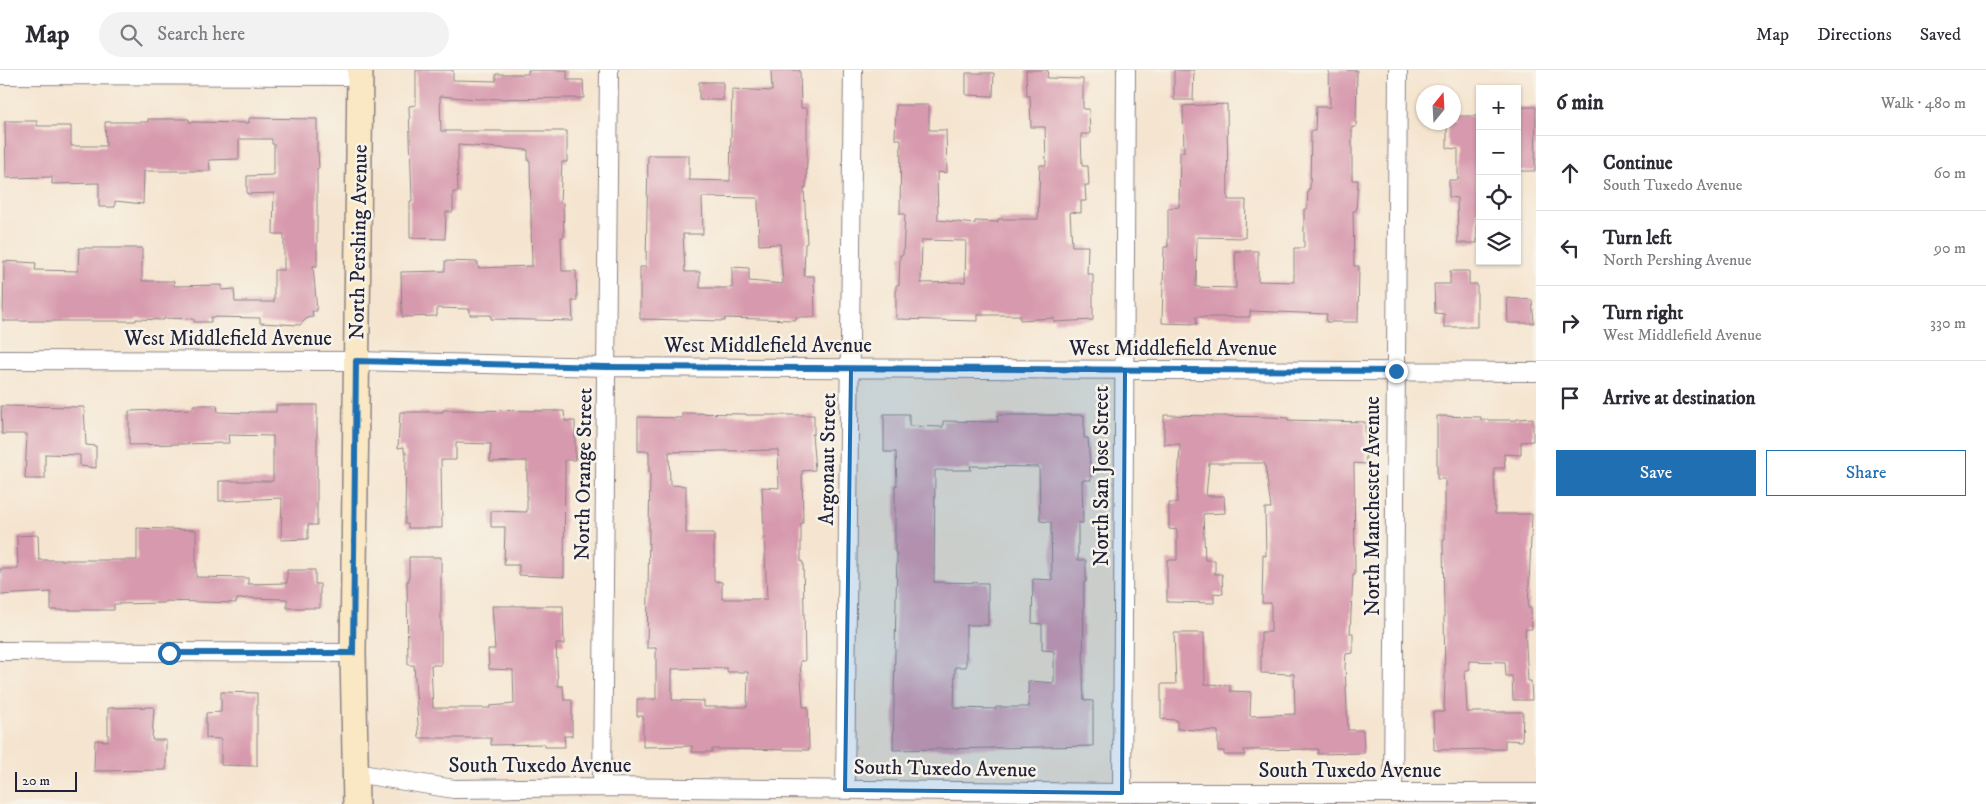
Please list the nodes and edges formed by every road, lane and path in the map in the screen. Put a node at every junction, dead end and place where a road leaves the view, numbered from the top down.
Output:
1 (609, 70) edge
2 (853, 70) edge
3 (1126, 70) edge
4 (1398, 70) edge
5 (360, 73) edge
6 (0, 75) edge
7 (0, 360) edge
8 (356, 361) junction
9 (606, 367) junction
10 (851, 369) junction
11 (1124, 370) junction
12 (1396, 371) junction
13 (1536, 372) edge
14 (0, 651) edge
15 (353, 653) junction
16 (355, 773) junction
17 (602, 788) junction
18 (845, 790) junction
19 (1536, 792) edge
20 (1122, 793) junction
21 (1393, 793) junction
22 (356, 804) edge

1 - 9 street, North Orange Street
2 - 10 street, Argonaut Street
3 - 11 street, North San Jose Street
4 - 12 street, North Manchester Avenue
5 - 6 street
5 - 8 main road, North Pershing Avenue
7 - 8 street, West Middlefield Avenue
8 - 9 street, West Middlefield Avenue
8 - 15 main road, North Pershing Avenue
9 - 10 street, West Middlefield Avenue
9 - 17 street, North Orange Street
10 - 11 street, West Middlefield Avenue
10 - 18 street, Argonaut Street
11 - 12 street, West Middlefield Avenue
11 - 20 street, North San Jose Street
12 - 13 street, West Middlefield Avenue
12 - 21 street, North Manchester Avenue
14 - 15 street
15 - 16 main road, North Pershing Avenue
16 - 17 street, South Tuxedo Avenue
16 - 22 main road, North Pershing Avenue
17 - 18 street, South Tuxedo Avenue
18 - 20 street, South Tuxedo Avenue
19 - 21 street, South Tuxedo Avenue
20 - 21 street, South Tuxedo Avenue

